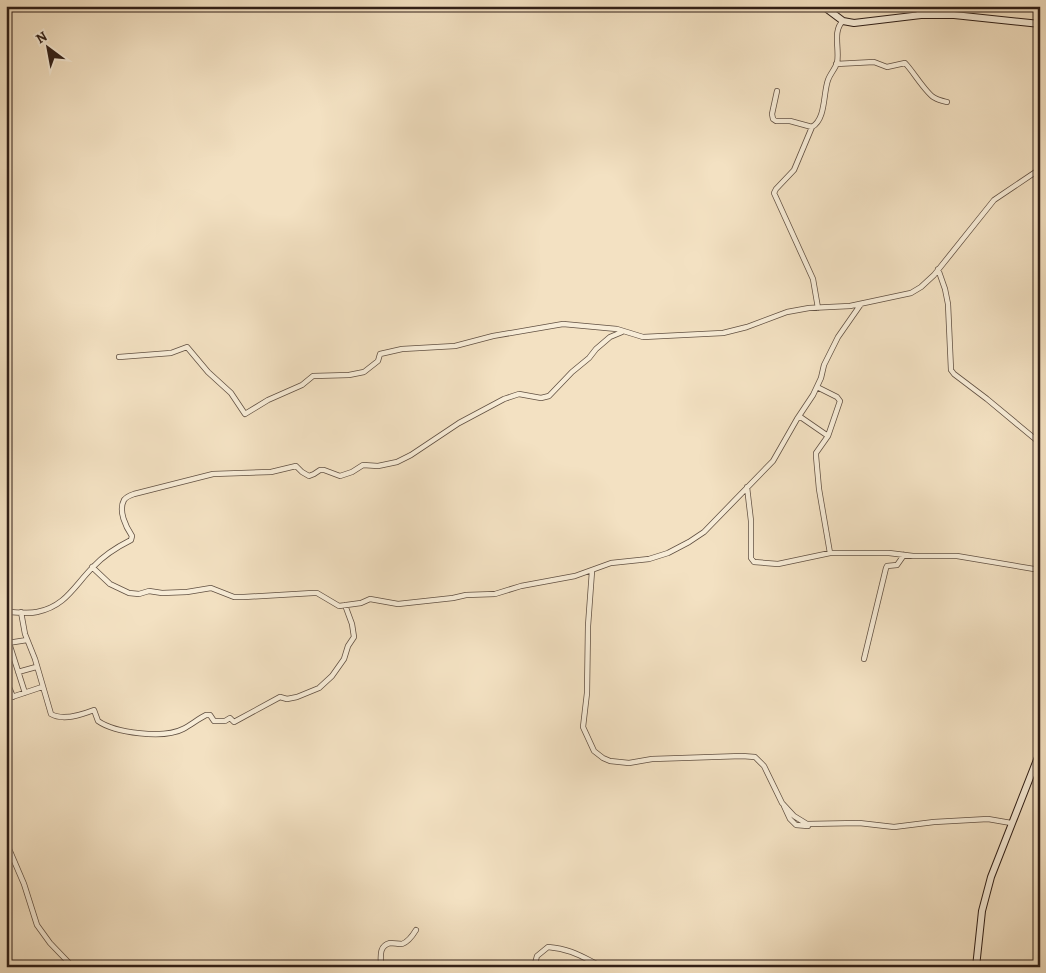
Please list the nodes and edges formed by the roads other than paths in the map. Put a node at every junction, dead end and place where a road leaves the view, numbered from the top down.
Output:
1 (823, 6) edge
2 (915, 6) edge
3 (921, 15) junction
4 (843, 21) junction
5 (1040, 24) edge
6 (836, 64) junction
7 (778, 91) dead end
8 (947, 102) dead end
9 (812, 127) junction
10 (1040, 169) edge
11 (938, 269) junction
12 (861, 304) junction
13 (818, 308) junction
14 (624, 331) junction
15 (119, 357) dead end
16 (817, 387) junction
17 (799, 416) junction
18 (828, 436) junction
19 (1040, 444) edge
20 (747, 487) junction
21 (830, 553) junction
22 (904, 555) junction
23 (92, 567) junction
24 (1040, 570) edge
25 (592, 571) junction
26 (345, 605) junction
27 (6, 612) edge
28 (21, 612) junction
29 (27, 640) junction
30 (8, 643) edge
31 (864, 659) dead end
32 (36, 667) junction
33 (18, 672) junction
34 (6, 680) edge
35 (42, 687) junction
36 (25, 693) junction
37 (13, 697) junction
38 (6, 699) edge
39 (1040, 752) edge
40 (1011, 823) junction
41 (6, 842) edge
42 (416, 930) dead end
43 (73, 967) edge
44 (381, 967) edge
45 (534, 967) edge
46 (603, 967) edge
47 (976, 967) edge

1 - 4 street
2 - 3 street
3 - 4 street
3 - 5 street
4 - 6 street
6 - 8 street
6 - 9 street
7 - 9 street
9 - 13 street
10 - 11 street
11 - 12 street
11 - 19 street
12 - 13 street
12 - 16 street
13 - 14 street
14 - 15 street
14 - 23 street
16 - 17 street
16 - 18 street
17 - 18 street
17 - 20 street
18 - 21 street
20 - 21 street
20 - 25 street
21 - 22 street
22 - 24 street
22 - 31 street
23 - 26 street
23 - 28 street
25 - 26 street
25 - 40 street
26 - 35 street
27 - 28 street
28 - 29 street
29 - 30 street
29 - 32 street
30 - 33 street
32 - 33 street
32 - 35 street
33 - 36 street
34 - 37 street
35 - 36 street
36 - 37 street
37 - 38 street
39 - 40 street
40 - 47 street
41 - 43 street
42 - 44 street
45 - 46 street

